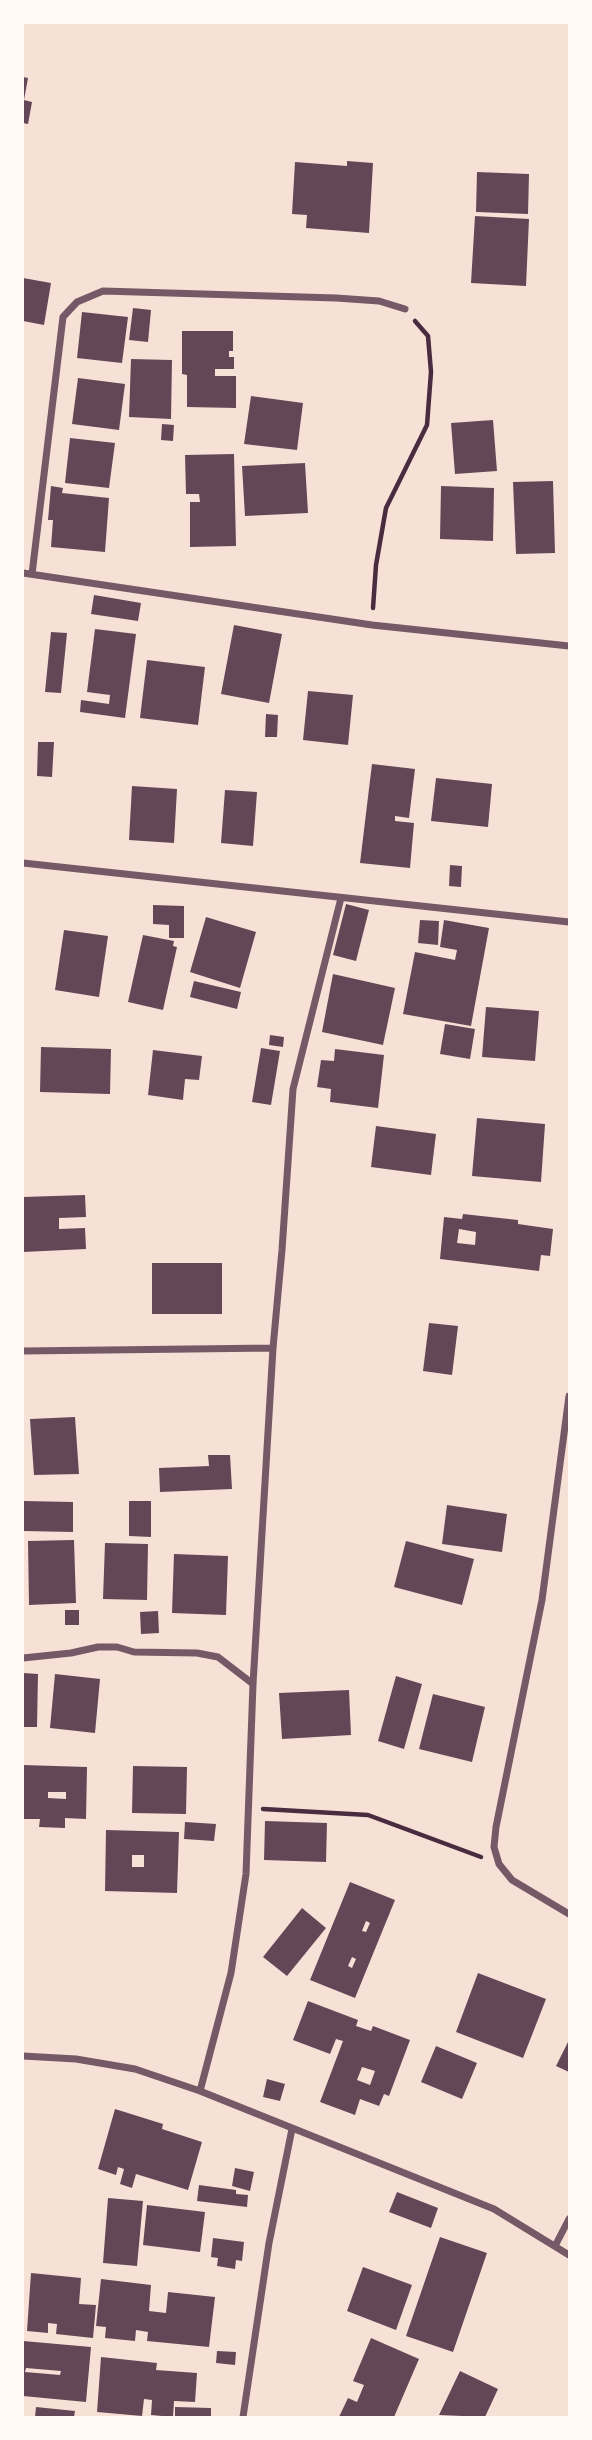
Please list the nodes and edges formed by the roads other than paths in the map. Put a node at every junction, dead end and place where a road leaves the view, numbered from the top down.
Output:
1 (405, 309) road end
2 (23, 573) edge
3 (32, 574) junction
4 (569, 646) edge
5 (23, 863) edge
6 (341, 898) junction
7 (569, 922) edge
8 (273, 1348) junction
9 (23, 1351) edge
10 (569, 1396) edge
11 (23, 1658) edge
12 (253, 1684) junction
13 (569, 1914) edge
14 (23, 2056) edge
15 (200, 2091) junction
16 (292, 2129) junction
17 (569, 2219) edge
18 (555, 2246) junction
19 (569, 2255) edge
20 (243, 2417) edge

1 - 3 street
2 - 3 street
3 - 4 street
5 - 6 street
6 - 7 street
6 - 8 street
8 - 9 street
8 - 12 street
10 - 13 street
11 - 12 street
12 - 15 street
14 - 15 street
15 - 16 street
16 - 18 street
16 - 20 street
17 - 18 street
18 - 19 street

